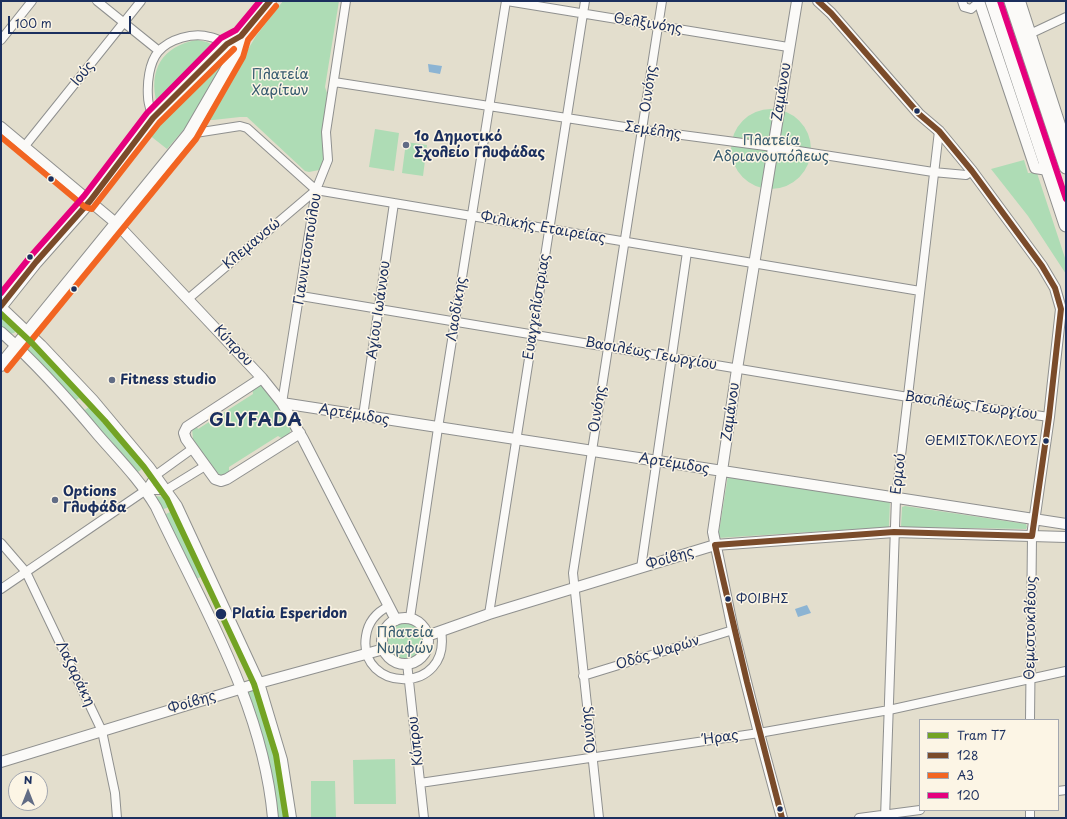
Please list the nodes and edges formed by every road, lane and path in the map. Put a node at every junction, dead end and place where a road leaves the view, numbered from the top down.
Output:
1 (32, 1) edge
2 (97, 1) edge
3 (141, 1) edge
4 (270, 1) edge
5 (346, 1) edge
6 (507, 1) edge
7 (585, 1) edge
8 (662, 1) edge
9 (797, 1) edge
10 (818, 1) edge
11 (962, 1) edge
12 (979, 1) edge
13 (992, 1) edge
14 (1011, 1) edge
15 (1021, 1) edge
16 (583, 14) junction
17 (1066, 17) edge
18 (123, 24) junction
19 (658, 26) junction
20 (1032, 33) junction
21 (241, 36) junction
22 (1, 40) edge
23 (227, 44) junction
24 (788, 47) junction
25 (159, 51) junction
26 (334, 82) junction
27 (490, 106) junction
28 (1052, 112) junction
29 (567, 117) junction
30 (153, 118) junction
31 (1064, 124) edge
32 (1, 127) edge
33 (644, 130) junction
34 (939, 131) junction
35 (189, 134) junction
36 (1066, 140) edge
37 (24, 147) junction
38 (773, 147) junction
39 (1066, 167) edge
40 (1048, 170) junction
41 (972, 171) junction
42 (933, 172) junction
43 (316, 190) junction
44 (90, 201) junction
45 (394, 203) junction
46 (472, 216) junction
47 (117, 224) junction
48 (1066, 225) edge
49 (549, 229) junction
50 (624, 242) junction
51 (687, 252) junction
52 (754, 264) junction
53 (920, 291) junction
54 (300, 296) junction
55 (188, 299) junction
56 (1, 307) edge
57 (380, 309) junction
58 (455, 321) junction
59 (1, 332) edge
60 (28, 332) junction
61 (532, 335) junction
62 (16, 346) junction
63 (608, 347) junction
64 (671, 358) junction
65 (1, 365) edge
66 (737, 369) junction
67 (262, 378) junction
68 (908, 398) junction
69 (282, 404) junction
70 (363, 416) junction
71 (1049, 417) junction
72 (438, 428) junction
73 (300, 433) junction
74 (516, 440) junction
75 (192, 449) junction
76 (592, 451) junction
77 (656, 461) junction
78 (204, 466) junction
79 (722, 472) junction
80 (156, 475) junction
81 (146, 490) junction
82 (166, 490) junction
83 (896, 498) junction
84 (1034, 520) junction
85 (1066, 524) edge
86 (894, 532) junction
87 (1032, 536) junction
88 (1066, 537) edge
89 (1, 543) edge
90 (715, 545) junction
91 (640, 568) junction
92 (26, 572) junction
93 (574, 588) junction
94 (1, 589) edge
95 (389, 606) junction
96 (489, 614) junction
97 (410, 618) junction
98 (396, 620) junction
99 (733, 630) junction
100 (442, 632) junction
101 (428, 636) junction
102 (384, 649) junction
103 (367, 654) junction
104 (407, 663) junction
105 (1066, 671) edge
106 (583, 676) junction
107 (1030, 679) junction
108 (409, 680) junction
109 (259, 683) junction
110 (242, 688) junction
111 (889, 710) junction
112 (1030, 719) edge
113 (102, 731) junction
114 (759, 733) junction
115 (593, 757) junction
116 (1, 762) edge
117 (420, 783) junction
118 (919, 810) edge
119 (885, 816) edge
120 (117, 818) edge
121 (273, 818) edge
122 (291, 818) edge
123 (424, 818) edge
124 (599, 818) edge
125 (782, 818) edge
126 (859, 818) edge

1 - 22 street
2 - 18 street
3 - 18 street, Ιούς
4 - 21 main road
5 - 26 street, Γιαννιτσοπούλου
6 - 16 street, Θελξινόης
6 - 27 street, Λαοδίκης
7 - 16 street, Ευαγγελίστριας
8 - 19 street, Οινόης
9 - 24 street, Ζαμάνου
10 - 34 street
11 - 12 street
12 - 40 street
13 - 40 main road
14 - 28 main road
15 - 20 street
16 - 19 street, Θελξινόης
16 - 29 street, Ευαγγελίστριας
17 - 20 street
18 - 25 street
18 - 37 street, Ιούς
19 - 24 street, Θελξινόης
19 - 33 street, Οινόης
20 - 28 street
21 - 23 main road
21 - 35 main road
23 - 25 street
23 - 30 main road
24 - 38 street, Ζαμάνου
25 - 30 street
26 - 27 street, Σεμέλης
26 - 43 street, Γιαννιτσοπούλου
27 - 29 street, Σεμέλης
27 - 46 street, Λαοδίκης
28 - 31 street
28 - 39 main road
29 - 33 street, Σεμέλης
29 - 49 street, Ευαγγελίστριας
30 - 44 main road
31 - 36 street
32 - 37 street, Κύπρου
33 - 38 street, Σεμέλης
33 - 50 street, Οινόης
34 - 41 street
34 - 42 street, Ερμού
35 - 43 street
35 - 47 main road
37 - 44 street, Κύπρου
38 - 42 street, Σεμέλης
38 - 52 street, Ζαμάνου
40 - 48 main road
41 - 42 street, Σεμέλης
41 - 71 street
42 - 53 street, Ερμού
43 - 45 street, Φιλικής Εταιρείας
43 - 54 street, Γιαννιτσοπούλου
43 - 55 street, Κλεμανσώ
44 - 47 street, Κύπρου
44 - 56 main road
45 - 46 street, Φιλικής Εταιρείας
45 - 57 street, Αγίου Ιωάννου
46 - 49 street, Φιλικής Εταιρείας
46 - 58 street, Λαοδίκης
47 - 55 street, Κύπρου
47 - 60 main road
49 - 50 street, Φιλικής Εταιρείας
49 - 61 street, Ευαγγελίστριας
50 - 51 street, Φιλικής Εταιρείας
50 - 63 street, Οινόης
51 - 52 street, Φιλικής Εταιρείας
51 - 64 street
52 - 53 street, Φιλικής Εταιρείας
52 - 66 street, Ζαμάνου
53 - 68 street, Ερμού
54 - 57 street, Βασιλέως Γεωργίου
54 - 69 street, Γιαννιτσοπούλου
55 - 67 street, Κύπρου
56 - 60 street
57 - 58 street, Βασιλέως Γεωργίου
57 - 70 street, Αγίου Ιωάννου
58 - 61 street, Βασιλέως Γεωργίου
58 - 72 street, Λαοδίκης
59 - 62 street
60 - 62 main road
60 - 80 street
61 - 63 street, Βασιλέως Γεωργίου
61 - 74 street, Ευαγγελίστριας
62 - 65 main road
62 - 81 street
63 - 64 street, Βασιλέως Γεωργίου
63 - 76 street, Οινόης
64 - 66 street, Βασιλέως Γεωργίου
64 - 77 street
66 - 68 street, Βασιλέως Γεωργίου
66 - 79 street, Ζαμάνου
67 - 69 street, Κύπρου
67 - 75 street
68 - 71 street, Βασιλέως Γεωργίου
68 - 83 street, Ερμού
69 - 70 street, Αρτέμιδος
69 - 73 street, Κύπρου
70 - 72 street, Αρτέμιδος
71 - 84 street
72 - 74 street, Αρτέμιδος
72 - 97 street, Λαοδίκης
73 - 78 street
73 - 95 street, Κύπρου
74 - 76 street, Αρτέμιδος
74 - 96 street, Ευαγγελίστριας
75 - 78 street
75 - 80 street
76 - 77 street, Αρτέμιδος
76 - 93 street, Οινόης
77 - 79 street, Αρτέμιδος
77 - 91 street
78 - 82 street
79 - 83 street, Αρτέμιδος
79 - 90 street, Ζαμάνου
80 - 81 street
80 - 82 street
81 - 82 street
81 - 92 street
81 - 110 street
82 - 109 street
83 - 84 street, Αρτέμιδος
83 - 86 street, Ερμού
84 - 85 street, Αρτέμιδος
84 - 87 street
86 - 87 street, Φοίβης
86 - 90 street, Φοίβης
86 - 111 street, Ερμού
87 - 88 street, Φοίβης
87 - 107 street, Θεμιστοκλέους
89 - 92 street, Λαζαράκη
90 - 91 street, Φοίβης
90 - 99 street, Ζαμάνου
91 - 93 street, Φοίβης
92 - 94 street
92 - 113 street, Λαζαράκη
93 - 96 street, Φοίβης
93 - 106 street, Οινόης
95 - 98 street, Κύπρου
95 - 103 street
96 - 100 street, Φοίβης
97 - 98 street
97 - 101 street
98 - 102 street
99 - 106 street, Οδóς Ψαρών
99 - 114 street, Ζαμάνου
100 - 101 street, Φοίβης
100 - 108 street
101 - 104 street
102 - 103 street, Φοίβης
102 - 104 street
103 - 108 street
103 - 109 street, Φοίβης
104 - 108 street, Κύπρου
105 - 107 street, Ήρας
106 - 115 street, Οινόης
107 - 111 street, Ήρας
107 - 112 street, Θεμιστοκλέους
108 - 117 street, Κύπρου
109 - 110 street, Φοίβης
109 - 122 street
110 - 113 street, Φοίβης
110 - 121 street
111 - 114 street, Ήρας
111 - 119 street, Ερμού
113 - 116 street, Φοίβης
113 - 120 street, Λαζαράκη
114 - 115 street, Ήρας
114 - 125 street, Ζαμάνου
115 - 117 street, Ήρας
115 - 124 street, Οινόης
117 - 123 street, Κύπρου
118 - 119 street
119 - 126 street

